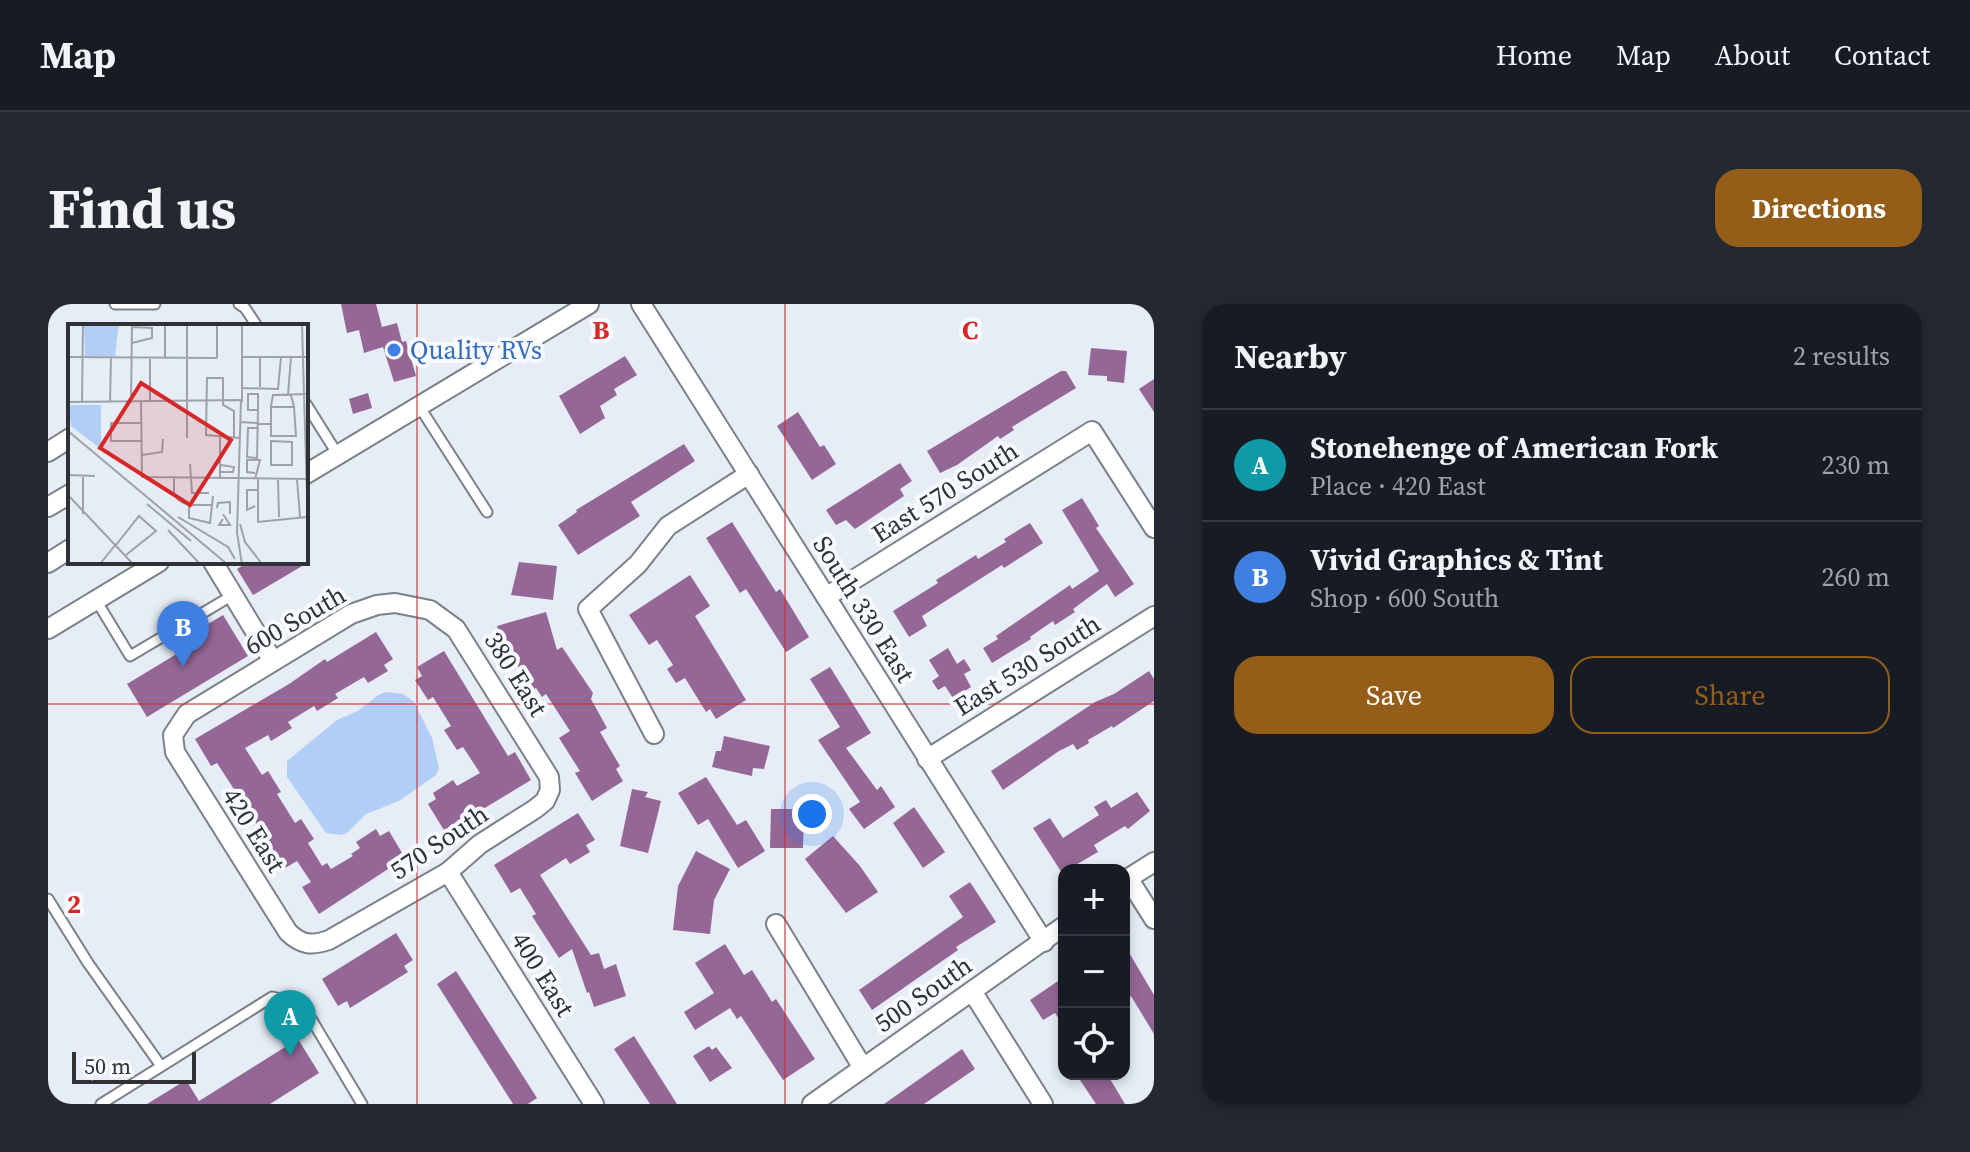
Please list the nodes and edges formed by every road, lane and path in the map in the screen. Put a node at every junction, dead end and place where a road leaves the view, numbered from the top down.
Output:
1 (115, 304) edge
2 (155, 304) edge
3 (239, 304) edge
4 (589, 304) edge
5 (641, 304) edge
6 (256, 324) edge
7 (419, 406) junction
8 (308, 407) edge
9 (68, 439) edge
10 (48, 452) edge
11 (338, 455) junction
12 (308, 473) edge
13 (749, 474) junction
14 (68, 495) edge
15 (48, 507) edge
16 (487, 512) dead end
17 (1154, 528) edge
18 (68, 550) edge
19 (48, 563) edge
20 (156, 564) edge
21 (214, 564) edge
22 (233, 595) junction
23 (826, 597) junction
24 (96, 600) junction
25 (415, 605) joint
26 (1154, 616) edge
27 (48, 629) edge
28 (273, 661) junction
29 (654, 734) dead end
30 (173, 735) joint
31 (927, 759) junction
32 (550, 790) joint
33 (1154, 862) edge
34 (448, 872) junction
35 (1130, 877) edge
36 (1130, 885) edge
37 (48, 899) edge
38 (1154, 919) edge
39 (776, 924) dead end
40 (1058, 931) edge
41 (1044, 942) junction
42 (305, 944) joint
43 (972, 991) junction
44 (161, 1066) junction
45 (863, 1068) junction
46 (101, 1104) edge
47 (362, 1104) edge
48 (594, 1104) edge
49 (812, 1104) edge
50 (1043, 1104) edge

1 - 2 lane
3 - 6 lane
4 - 7 street
5 - 13 street, South 330 East
7 - 11 street
7 - 16 lane
8 - 11 lane
9 - 10 street
11 - 12 street
13 - 23 street, South 330 East
13 - 29 street
14 - 15 street
17 - 23 street, East 570 South
18 - 19 street
20 - 24 street
21 - 22 street
22 - 24 lane
22 - 28 street
23 - 31 street, South 330 East
24 - 27 street
25 - 28 street, 600 South
25 - 32 street, 380 East
26 - 31 street, East 530 South
28 - 30 street, 600 South
30 - 42 street, 420 East
31 - 41 street, South 330 East
32 - 34 street, 570 South
33 - 35 street
34 - 42 street, 570 South
34 - 48 street, 400 East
36 - 38 street
37 - 44 lane
39 - 45 street
40 - 41 street, 500 South
41 - 43 street, 500 South
43 - 45 street, 500 South
43 - 50 street
44 - 46 lane
44 - 47 lane
45 - 49 street, 500 South

